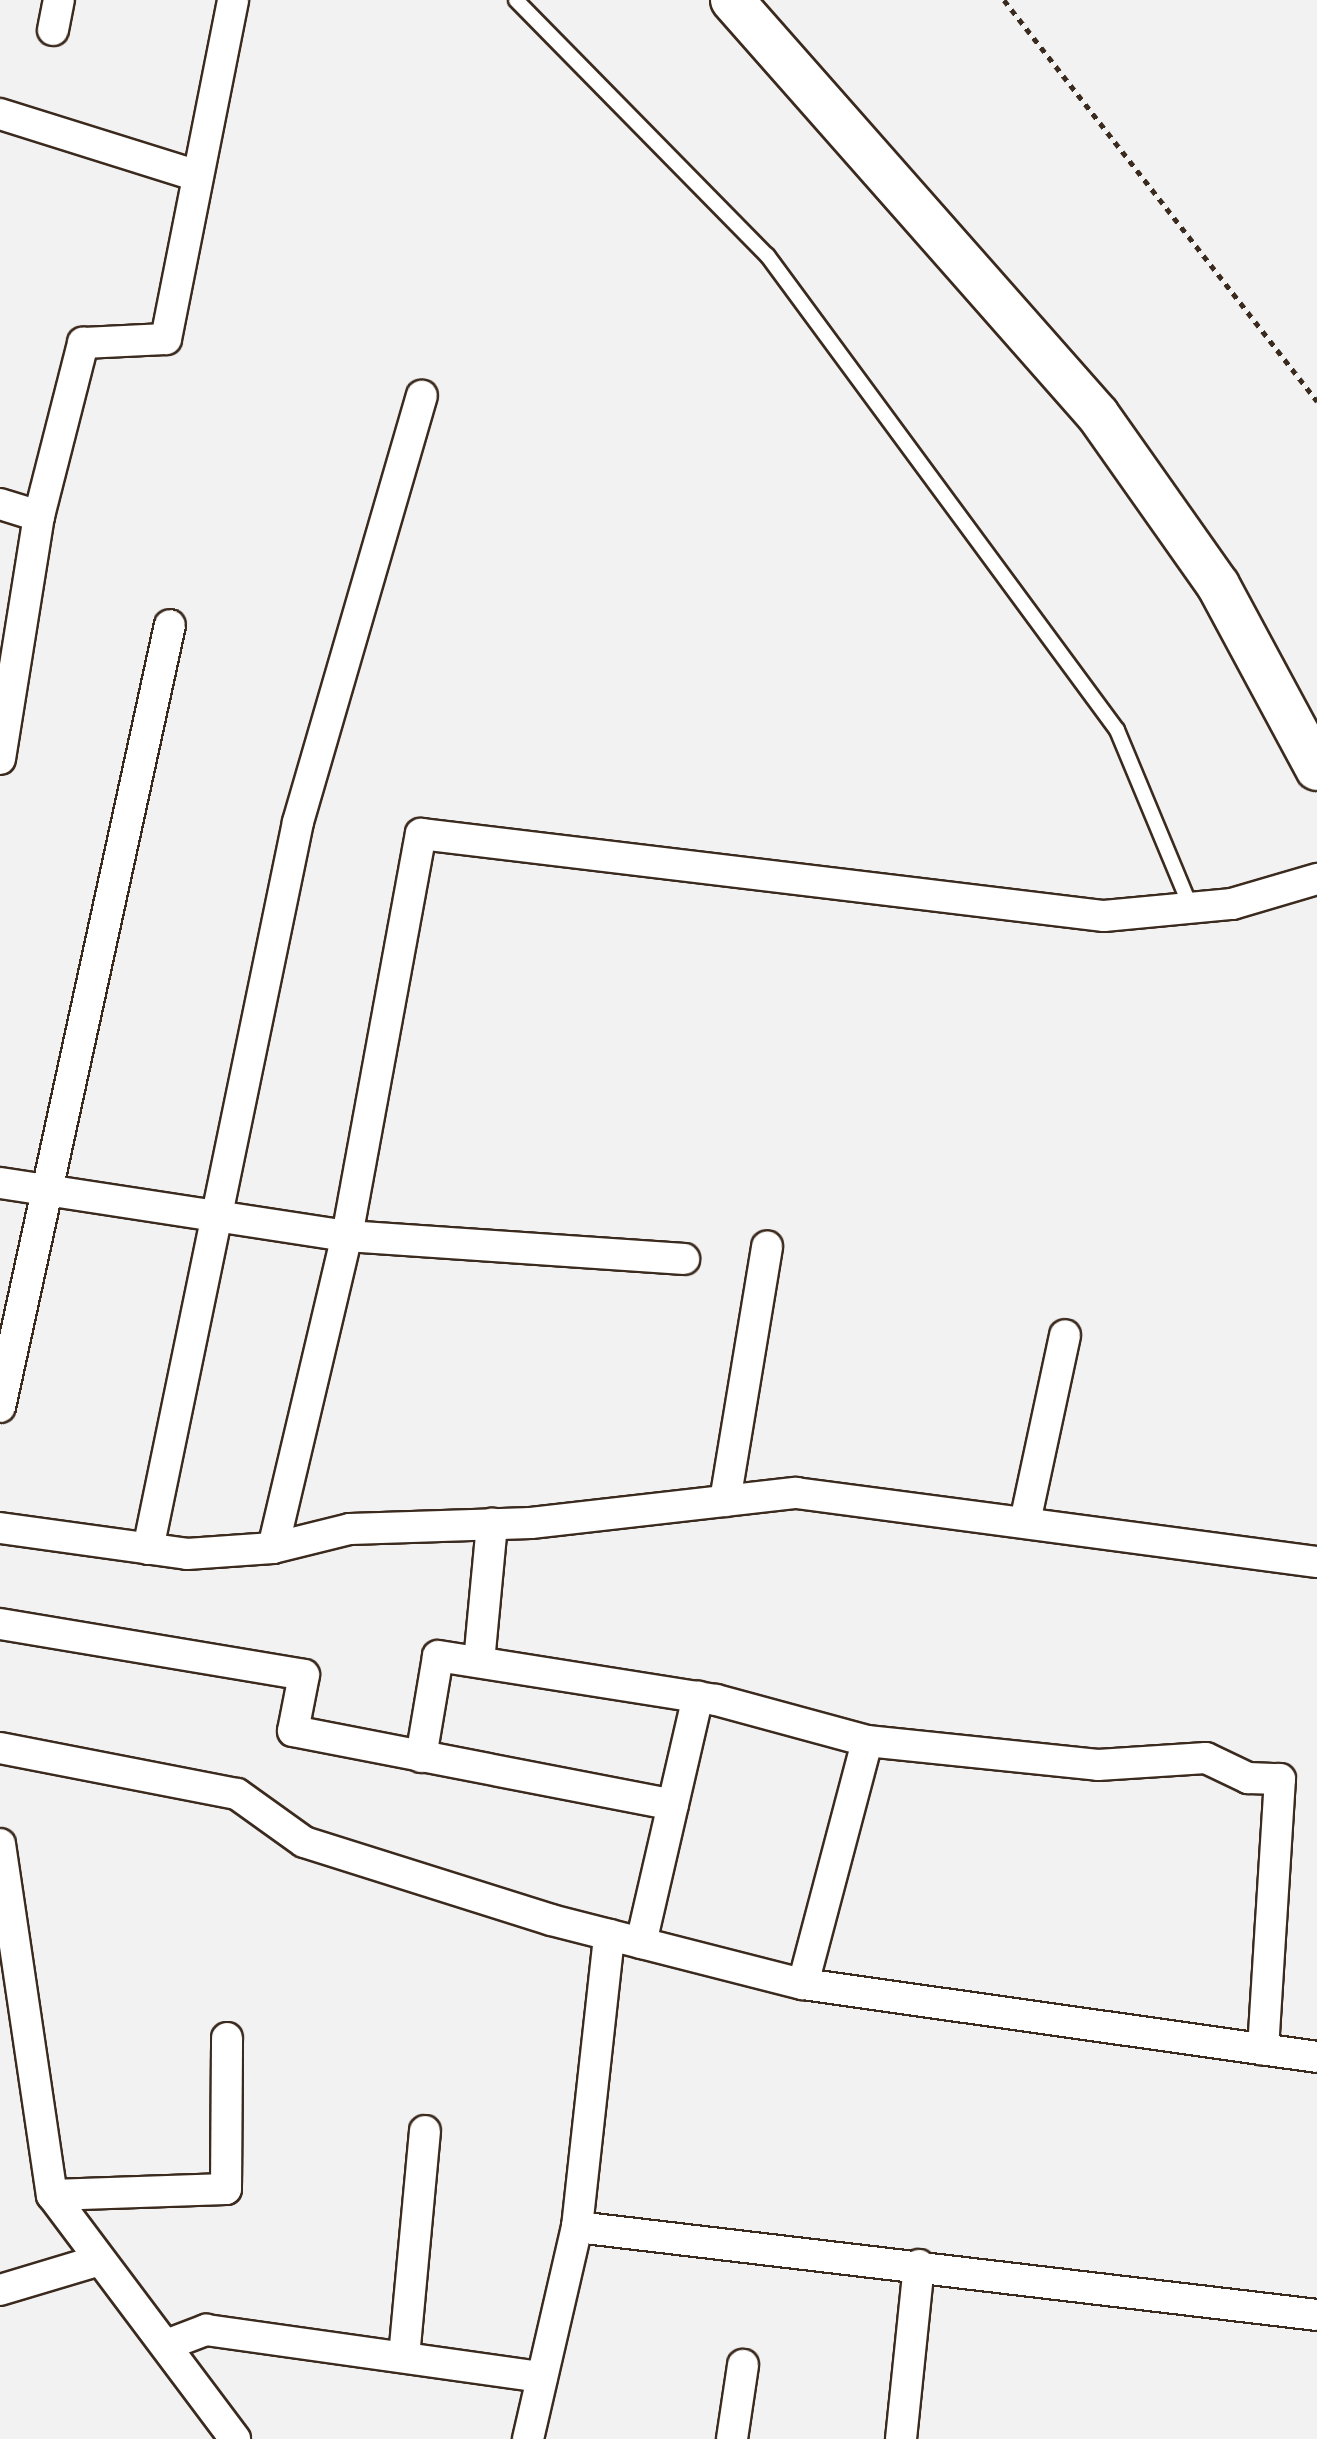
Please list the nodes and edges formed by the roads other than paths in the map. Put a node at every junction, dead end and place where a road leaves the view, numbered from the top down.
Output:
1 (59, 0) edge
2 (233, 0) edge
3 (516, 0) edge
4 (732, 0) edge
5 (53, 30) dead end
6 (0, 114) edge
7 (198, 176) junction
8 (422, 396) dead end
9 (0, 504) edge
10 (39, 516) junction
11 (170, 625) dead end
12 (0, 759) edge
13 (1317, 769) edge
14 (1317, 879) edge
15 (1191, 908) junction
16 (0, 1183) edge
17 (47, 1189) junction
18 (218, 1220) junction
19 (347, 1236) junction
20 (767, 1246) dead end
21 (684, 1259) dead end
22 (1065, 1335) dead end
23 (0, 1407) edge
24 (725, 1501) junction
25 (1025, 1522) junction
26 (492, 1524) junction
27 (0, 1528) edge
28 (273, 1548) junction
29 (148, 1549) junction
30 (1317, 1562) edge
31 (0, 1624) edge
32 (479, 1662) junction
33 (698, 1697) junction
34 (867, 1741) junction
35 (0, 1748) edge
36 (421, 1757) junction
37 (673, 1805) junction
38 (0, 1844) edge
39 (609, 1935) junction
40 (641, 1943) junction
41 (803, 1984) junction
42 (227, 2038) dead end
43 (1263, 2049) junction
44 (1317, 2057) edge
45 (425, 2131) dead end
46 (52, 2195) junction
47 (577, 2227) junction
48 (100, 2260) junction
49 (919, 2265) junction
50 (0, 2290) edge
51 (1317, 2315) edge
52 (169, 2344) junction
53 (404, 2357) junction
54 (743, 2365) dead end
55 (542, 2377) junction
56 (235, 2439) edge
57 (528, 2439) edge
58 (732, 2439) edge
59 (901, 2439) edge

1 - 5 street
2 - 7 street
3 - 15 lane
4 - 13 main road
6 - 7 street
7 - 10 street
8 - 18 street
9 - 10 street
10 - 12 street
11 - 17 street
14 - 15 street
15 - 19 street
16 - 17 street
17 - 18 street
17 - 23 street
18 - 19 street
18 - 29 street
19 - 21 street
19 - 28 street
20 - 24 street
22 - 25 street
24 - 25 street
24 - 26 street
25 - 30 street
26 - 28 street
26 - 32 street
27 - 29 street
28 - 29 street
31 - 36 street
32 - 33 street
32 - 36 street
33 - 34 street
33 - 37 street
34 - 41 street
34 - 43 street
35 - 39 street
36 - 37 street
37 - 40 street
38 - 46 street
39 - 40 street
39 - 47 street
40 - 41 street
41 - 43 street
42 - 46 street
43 - 44 street
45 - 53 street
46 - 48 street
47 - 49 street
47 - 55 street
48 - 50 street
48 - 52 street
49 - 51 street
49 - 59 street
52 - 53 street
52 - 56 street
53 - 55 street
54 - 58 street
55 - 57 street

